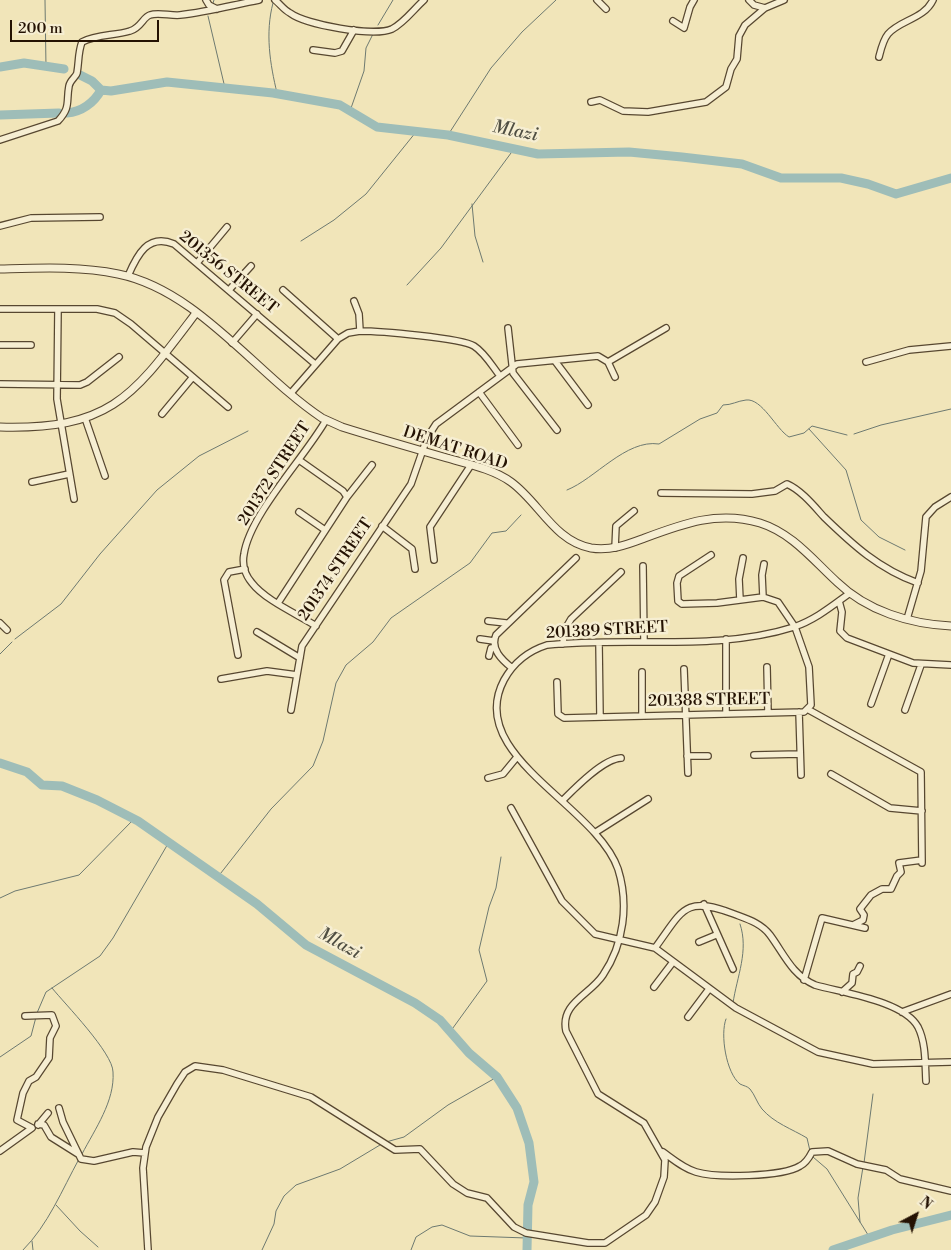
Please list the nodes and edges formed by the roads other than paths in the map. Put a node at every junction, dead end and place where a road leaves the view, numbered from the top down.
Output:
1 (206, 0) edge
2 (259, 0) edge
3 (275, 0) edge
4 (424, 0) edge
5 (597, 0) edge
6 (694, 0) edge
7 (749, 0) edge
8 (784, 0) edge
9 (933, 1) edge
10 (765, 8) junction
11 (218, 9) junction
12 (606, 9) dead end
13 (673, 21) dead end
14 (354, 30) junction
15 (313, 50) dead end
16 (878, 57) dead end
17 (591, 102) dead end
18 (0, 140) edge
19 (100, 217) dead end
20 (0, 226) edge
21 (227, 227) dead end
22 (197, 263) junction
23 (251, 266) dead end
24 (0, 269) edge
25 (128, 276) junction
26 (229, 290) junction
27 (282, 290) dead end
28 (354, 302) dead end
29 (0, 309) edge
30 (58, 309) junction
31 (196, 312) junction
32 (257, 314) junction
33 (508, 328) dead end
34 (666, 328) dead end
35 (360, 331) junction
36 (338, 339) junction
37 (232, 343) junction
38 (0, 344) edge
39 (31, 345) dead end
40 (951, 346) edge
41 (165, 354) junction
42 (120, 357) dead end
43 (556, 361) junction
44 (608, 362) junction
45 (866, 362) dead end
46 (316, 364) junction
47 (511, 367) junction
48 (500, 376) junction
49 (614, 377) dead end
50 (192, 378) junction
51 (0, 384) edge
52 (58, 386) junction
53 (479, 392) junction
54 (291, 393) junction
55 (588, 406) dead end
56 (228, 407) dead end
57 (162, 414) dead end
58 (86, 418) junction
59 (326, 420) junction
60 (61, 425) junction
61 (0, 427) edge
62 (557, 430) dead end
63 (518, 444) dead end
64 (423, 451) junction
65 (299, 460) junction
66 (372, 465) dead end
67 (472, 465) junction
68 (69, 474) junction
69 (105, 476) dead end
70 (32, 482) dead end
71 (661, 492) dead end
72 (347, 497) junction
73 (951, 497) edge
74 (74, 499) dead end
75 (634, 511) dead end
76 (299, 512) dead end
77 (382, 526) junction
78 (325, 530) junction
79 (615, 548) junction
80 (711, 555) dead end
81 (576, 558) dead end
82 (743, 558) dead end
83 (434, 560) dead end
84 (764, 564) dead end
85 (643, 566) dead end
86 (245, 569) junction
87 (415, 569) dead end
88 (621, 572) dead end
89 (918, 583) junction
90 (850, 593) junction
91 (763, 597) junction
92 (740, 600) junction
93 (839, 601) junction
94 (278, 603) junction
95 (907, 619) junction
96 (488, 621) dead end
97 (0, 623) edge
98 (506, 623) junction
99 (316, 626) junction
100 (951, 626) edge
101 (795, 627) junction
102 (7, 630) dead end
103 (257, 632) dead end
104 (480, 639) dead end
105 (726, 639) junction
106 (494, 640) junction
107 (644, 642) junction
108 (599, 643) junction
109 (563, 644) junction
110 (495, 648) junction
111 (889, 654) junction
112 (238, 655) dead end
113 (489, 656) dead end
114 (300, 658) junction
115 (921, 665) junction
116 (951, 665) edge
117 (767, 667) dead end
118 (512, 668) junction
119 (684, 668) dead end
120 (642, 672) dead end
121 (297, 675) junction
122 (221, 679) dead end
123 (557, 682) dead end
124 (871, 704) dead end
125 (291, 710) dead end
126 (809, 710) junction
127 (904, 710) dead end
128 (799, 712) junction
129 (768, 713) junction
130 (726, 714) junction
131 (685, 715) junction
132 (642, 716) junction
133 (600, 717) junction
134 (800, 754) junction
135 (754, 755) dead end
136 (687, 756) junction
137 (708, 756) dead end
138 (517, 757) junction
139 (621, 758) dead end
140 (688, 773) dead end
141 (831, 774) dead end
142 (801, 775) dead end
143 (488, 778) dead end
144 (648, 799) dead end
145 (563, 800) junction
146 (511, 808) dead end
147 (922, 810) junction
148 (596, 832) junction
149 (704, 904) junction
150 (853, 925) junction
151 (865, 928) dead end
152 (716, 935) junction
153 (619, 938) junction
154 (699, 942) dead end
155 (655, 948) junction
156 (673, 962) junction
157 (860, 966) dead end
158 (733, 969) dead end
159 (804, 980) junction
160 (654, 987) dead end
161 (709, 989) junction
162 (842, 992) junction
163 (951, 994) edge
164 (902, 1012) junction
165 (25, 1016) dead end
166 (688, 1017) dead end
167 (925, 1062) junction
168 (951, 1062) edge
169 (926, 1081) dead end
170 (59, 1108) dead end
171 (48, 1114) dead end
172 (30, 1128) junction
173 (0, 1151) edge
174 (661, 1151) junction
175 (145, 1153) junction
176 (78, 1154) junction
177 (951, 1191) edge
178 (148, 1250) edge

1 - 11 street
2 - 11 street
3 - 14 street
4 - 14 street
5 - 12 street
6 - 13 street
7 - 10 street
8 - 10 street
9 - 16 street
10 - 17 street
11 - 18 street
14 - 15 street
19 - 20 street
21 - 22 street
22 - 25 street, 201356 STREET
22 - 26 street, 201356 STREET
23 - 26 street
24 - 25 street, DEMAT ROAD
25 - 31 street, DEMAT ROAD
26 - 32 street, 201356 STREET
27 - 36 street
28 - 35 street
29 - 30 street
30 - 41 street
30 - 52 street
31 - 37 street, DEMAT ROAD
31 - 41 street
32 - 37 street
32 - 46 street, 201356 STREET
33 - 47 street
34 - 44 street
35 - 36 street
35 - 48 street
36 - 46 street
37 - 54 street, DEMAT ROAD
38 - 39 street
40 - 45 street
41 - 50 street
41 - 58 street
42 - 52 street
43 - 44 street
43 - 47 street
43 - 55 street
44 - 49 street
46 - 54 street
47 - 48 street, 201374 STREET
47 - 62 street
48 - 53 street, 201374 STREET
50 - 56 street
50 - 57 street
51 - 52 street
52 - 60 street
53 - 63 street
53 - 64 street, 201374 STREET
54 - 59 street, DEMAT ROAD
58 - 60 street
58 - 69 street
59 - 64 street, DEMAT ROAD
59 - 65 street, 201372 STREET
60 - 61 street
60 - 68 street
64 - 67 street, DEMAT ROAD
64 - 77 street, 201374 STREET
65 - 72 street
65 - 86 street, 201372 STREET
66 - 72 street
67 - 79 street, DEMAT ROAD
67 - 83 street
68 - 70 street
68 - 74 street
71 - 89 street
72 - 78 street
73 - 89 street
75 - 79 street
76 - 78 street
77 - 87 street
77 - 99 street, 201374 STREET
78 - 94 street
79 - 90 street, DEMAT ROAD
80 - 92 street
81 - 98 street
82 - 92 street
84 - 91 street
85 - 107 street
86 - 94 street
86 - 112 street
88 - 109 street
89 - 95 street
90 - 93 street, 201389 STREET
90 - 95 street, DEMAT ROAD
91 - 92 street
91 - 101 street
93 - 101 street, 201389 STREET
93 - 111 street
94 - 99 street
95 - 100 street, DEMAT ROAD
96 - 98 street
97 - 102 street
98 - 106 street
99 - 114 street, 201374 STREET
101 - 105 street, 201389 STREET
101 - 126 street
103 - 114 street
104 - 106 street
105 - 107 street, 201389 STREET
105 - 130 street
106 - 110 street
107 - 108 street, 201389 STREET
108 - 109 street, 201389 STREET
108 - 133 street
109 - 118 street, 201389 STREET
110 - 113 street
110 - 118 street
111 - 115 street
111 - 124 street
114 - 121 street, 201374 STREET
115 - 116 street
115 - 127 street
117 - 129 street
118 - 138 street, 201389 STREET
119 - 131 street
120 - 132 street
121 - 122 street
121 - 125 street, 201374 STREET
123 - 133 street, 201388 STREET
126 - 128 street, 201388 STREET
126 - 147 street
128 - 129 street, 201388 STREET
128 - 134 street
129 - 130 street, 201388 STREET
130 - 131 street, 201388 STREET
131 - 132 street, 201388 STREET
131 - 136 street
132 - 133 street, 201388 STREET
134 - 135 street
134 - 142 street
136 - 137 street
136 - 140 street
138 - 143 street
138 - 145 street, 201389 STREET
139 - 145 street
141 - 147 street
144 - 148 street
145 - 148 street, 201389 STREET
146 - 153 street
147 - 150 street
148 - 153 street, 201389 STREET
149 - 152 street
149 - 155 street
149 - 159 street
150 - 151 street
150 - 159 street
152 - 154 street
152 - 158 street
153 - 155 street
153 - 174 street, 201389 STREET
155 - 156 street
156 - 160 street
156 - 161 street
157 - 162 street
159 - 162 street
161 - 166 street
161 - 167 street
162 - 164 street
163 - 164 street
164 - 167 street
165 - 172 street
167 - 168 street
167 - 169 street
170 - 176 street
171 - 172 street
172 - 173 street
172 - 176 street
174 - 175 street
174 - 177 street
175 - 176 street
175 - 178 street

